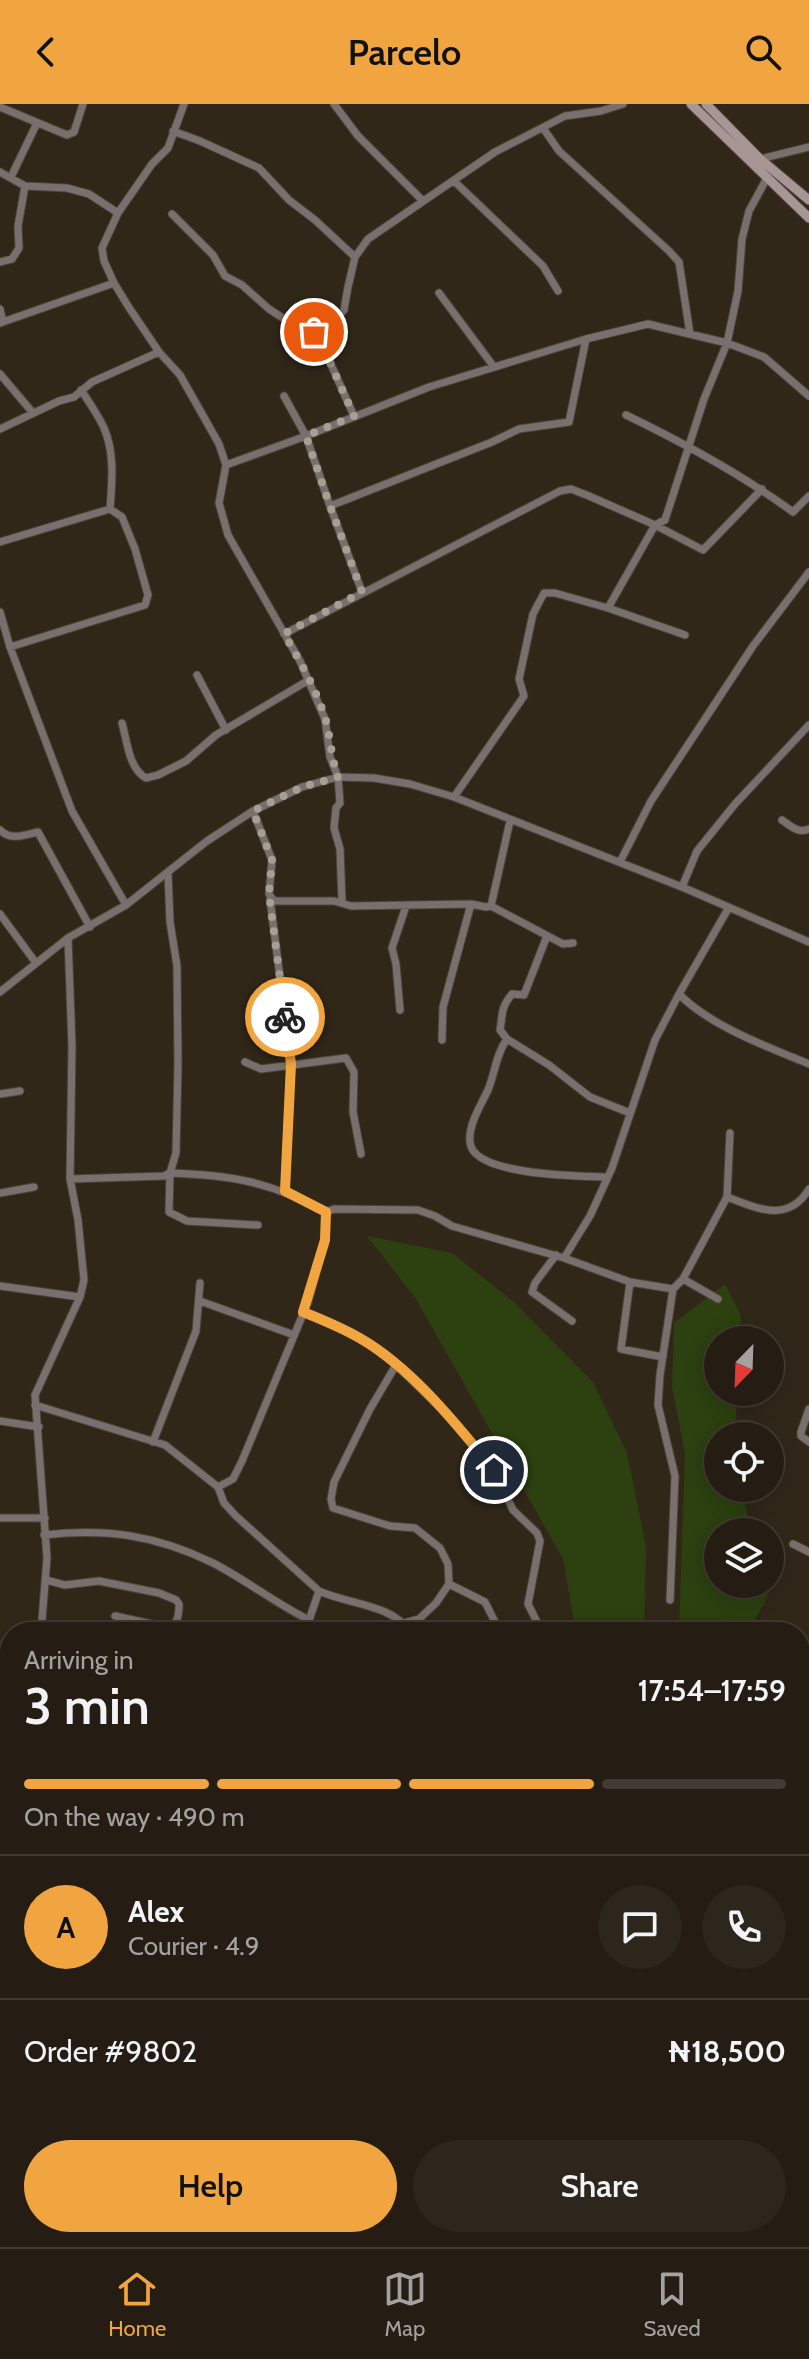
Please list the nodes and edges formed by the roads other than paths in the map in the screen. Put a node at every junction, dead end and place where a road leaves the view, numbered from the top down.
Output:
1 (83, 104) edge
2 (184, 104) edge
3 (335, 104) edge
4 (623, 104) edge
5 (691, 104) edge
6 (706, 104) edge
7 (0, 107) edge
8 (37, 123) junction
9 (543, 128) junction
10 (173, 131) junction
11 (809, 147) edge
12 (760, 159) junction
13 (0, 172) edge
14 (11, 177) junction
15 (767, 178) junction
16 (454, 181) junction
17 (25, 186) junction
18 (809, 200) edge
19 (423, 201) junction
20 (118, 213) junction
21 (172, 214) dead end
22 (809, 218) edge
23 (355, 257) junction
24 (0, 262) edge
25 (114, 283) junction
26 (558, 291) dead end
27 (439, 293) dead end
28 (0, 309) edge
29 (1, 322) edge
30 (690, 334) junction
31 (318, 337) junction
32 (586, 339) junction
33 (727, 343) junction
34 (159, 352) junction
35 (494, 367) junction
36 (0, 374) edge
37 (81, 390) junction
38 (284, 396) dead end
39 (809, 396) edge
40 (33, 413) junction
41 (626, 415) dead end
42 (354, 416) junction
43 (0, 429) edge
44 (306, 436) junction
45 (689, 445) junction
46 (226, 465) junction
47 (762, 489) junction
48 (809, 496) edge
49 (330, 506) junction
50 (110, 509) junction
51 (655, 525) junction
52 (0, 542) edge
53 (809, 572) edge
54 (362, 592) junction
55 (608, 608) junction
56 (0, 612) edge
57 (284, 634) junction
58 (685, 635) dead end
59 (10, 647) junction
60 (197, 675) dead end
61 (309, 680) junction
62 (122, 723) dead end
63 (809, 725) edge
64 (226, 730) junction
65 (338, 777) junction
66 (454, 797) junction
67 (253, 811) junction
68 (782, 820) dead end
69 (510, 821) junction
70 (809, 829) edge
71 (0, 830) edge
72 (620, 862) junction
73 (168, 874) junction
74 (682, 887) junction
75 (270, 899) junction
76 (342, 902) junction
77 (471, 904) junction
78 (126, 905) junction
79 (406, 906) junction
80 (491, 906) junction
81 (728, 909) junction
82 (0, 914) edge
83 (90, 927) junction
84 (547, 936) junction
85 (68, 938) junction
86 (809, 942) edge
87 (573, 943) dead end
88 (36, 963) junction
89 (0, 992) edge
90 (679, 994) junction
91 (400, 1010) dead end
92 (507, 1039) junction
93 (442, 1040) dead end
94 (245, 1062) dead end
95 (291, 1064) junction
96 (809, 1064) edge
97 (20, 1091) dead end
98 (0, 1094) edge
99 (630, 1113) junction
100 (730, 1133) dead end
101 (361, 1154) dead end
102 (170, 1173) junction
103 (606, 1177) junction
104 (70, 1179) junction
105 (34, 1187) dead end
106 (809, 1189) edge
107 (285, 1191) junction
108 (0, 1193) edge
109 (727, 1197) junction
110 (326, 1212) junction
111 (258, 1225) dead end
112 (560, 1256) junction
113 (683, 1279) junction
114 (630, 1282) junction
115 (200, 1283) dead end
116 (0, 1286) edge
117 (673, 1289) junction
118 (80, 1297) junction
119 (718, 1299) dead end
120 (200, 1301) junction
121 (303, 1312) junction
122 (572, 1321) dead end
123 (294, 1335) junction
124 (663, 1357) junction
125 (396, 1365) junction
126 (35, 1405) junction
127 (809, 1409) edge
128 (0, 1421) edge
129 (39, 1427) junction
130 (153, 1442) junction
131 (809, 1442) edge
132 (218, 1487) junction
133 (0, 1518) edge
134 (45, 1518) junction
135 (44, 1535) junction
136 (793, 1544) dead end
137 (809, 1552) edge
138 (46, 1580) junction
139 (449, 1584) junction
140 (319, 1591) junction
141 (670, 1600) dead end
142 (115, 1616) dead end
143 (309, 1620) joint
144 (42, 1622) edge
145 (142, 1622) edge
146 (176, 1622) edge
147 (403, 1622) edge
148 (408, 1622) edge
149 (495, 1622) edge
150 (537, 1622) edge

1 - 8 street
2 - 10 street
3 - 19 street
4 - 9 street
5 - 15 street
6 - 12 street
7 - 8 street
8 - 14 street
9 - 16 street
9 - 30 street
10 - 20 street
10 - 23 street
11 - 12 street
12 - 18 street
13 - 14 street
14 - 17 street
15 - 22 street
15 - 33 street
16 - 19 street
16 - 26 street
17 - 20 street
17 - 24 street
19 - 23 street
20 - 25 street
21 - 31 street
23 - 31 street
25 - 29 street
25 - 34 street
27 - 35 street
28 - 29 street
30 - 32 street
30 - 33 street
31 - 42 street
32 - 35 street
32 - 49 street
33 - 39 street
33 - 45 street
34 - 37 street
34 - 46 street
35 - 42 street
36 - 40 street
37 - 40 street
37 - 50 street
38 - 44 street
40 - 43 street
41 - 45 street
42 - 44 street
44 - 46 street
44 - 49 street
45 - 47 street
45 - 51 street
46 - 57 street
47 - 48 street
47 - 51 street
49 - 54 street
50 - 52 street
50 - 59 street
51 - 54 street
51 - 55 street
53 - 72 street
54 - 57 street
55 - 58 street
55 - 66 street
56 - 59 street
57 - 61 street
59 - 78 street
60 - 64 street
61 - 64 street
61 - 65 street
62 - 64 street
63 - 74 street
65 - 66 street
65 - 67 street
65 - 76 street
66 - 69 street
67 - 73 street
67 - 75 street
68 - 70 street
69 - 72 street
69 - 80 street
71 - 83 street
72 - 74 street
73 - 78 street
73 - 102 street
74 - 81 street
75 - 76 street
75 - 95 street
76 - 79 street
77 - 79 street
77 - 80 street
77 - 93 street
78 - 83 street
79 - 91 street
80 - 84 street
81 - 86 street
81 - 90 street
82 - 88 street
83 - 85 street
84 - 87 street
84 - 92 street
85 - 88 street
85 - 104 street
88 - 89 street
90 - 96 street
90 - 99 street
92 - 99 street
92 - 103 street
94 - 95 street
95 - 101 street
95 - 107 street
97 - 98 street
99 - 103 street
100 - 109 street
102 - 104 street
102 - 107 street
102 - 111 street
103 - 112 street
104 - 118 street
105 - 108 street
106 - 109 street
107 - 110 street
109 - 113 street
110 - 112 street
110 - 121 street
112 - 114 street
112 - 122 street
113 - 117 street
113 - 119 street
114 - 117 street
114 - 124 street
115 - 120 street
116 - 118 street
117 - 124 street
118 - 126 street
120 - 123 street
120 - 130 street
121 - 123 street
121 - 125 street
123 - 132 street
124 - 141 street
125 - 139 street
125 - 150 street
126 - 129 street
126 - 130 street
127 - 131 street
128 - 129 street
129 - 134 street
130 - 132 street
132 - 140 street
133 - 134 street
134 - 135 street
135 - 138 street
135 - 143 street
136 - 137 street
138 - 144 street
138 - 146 street
139 - 148 street
139 - 149 street
140 - 143 street
140 - 147 street
142 - 145 street

